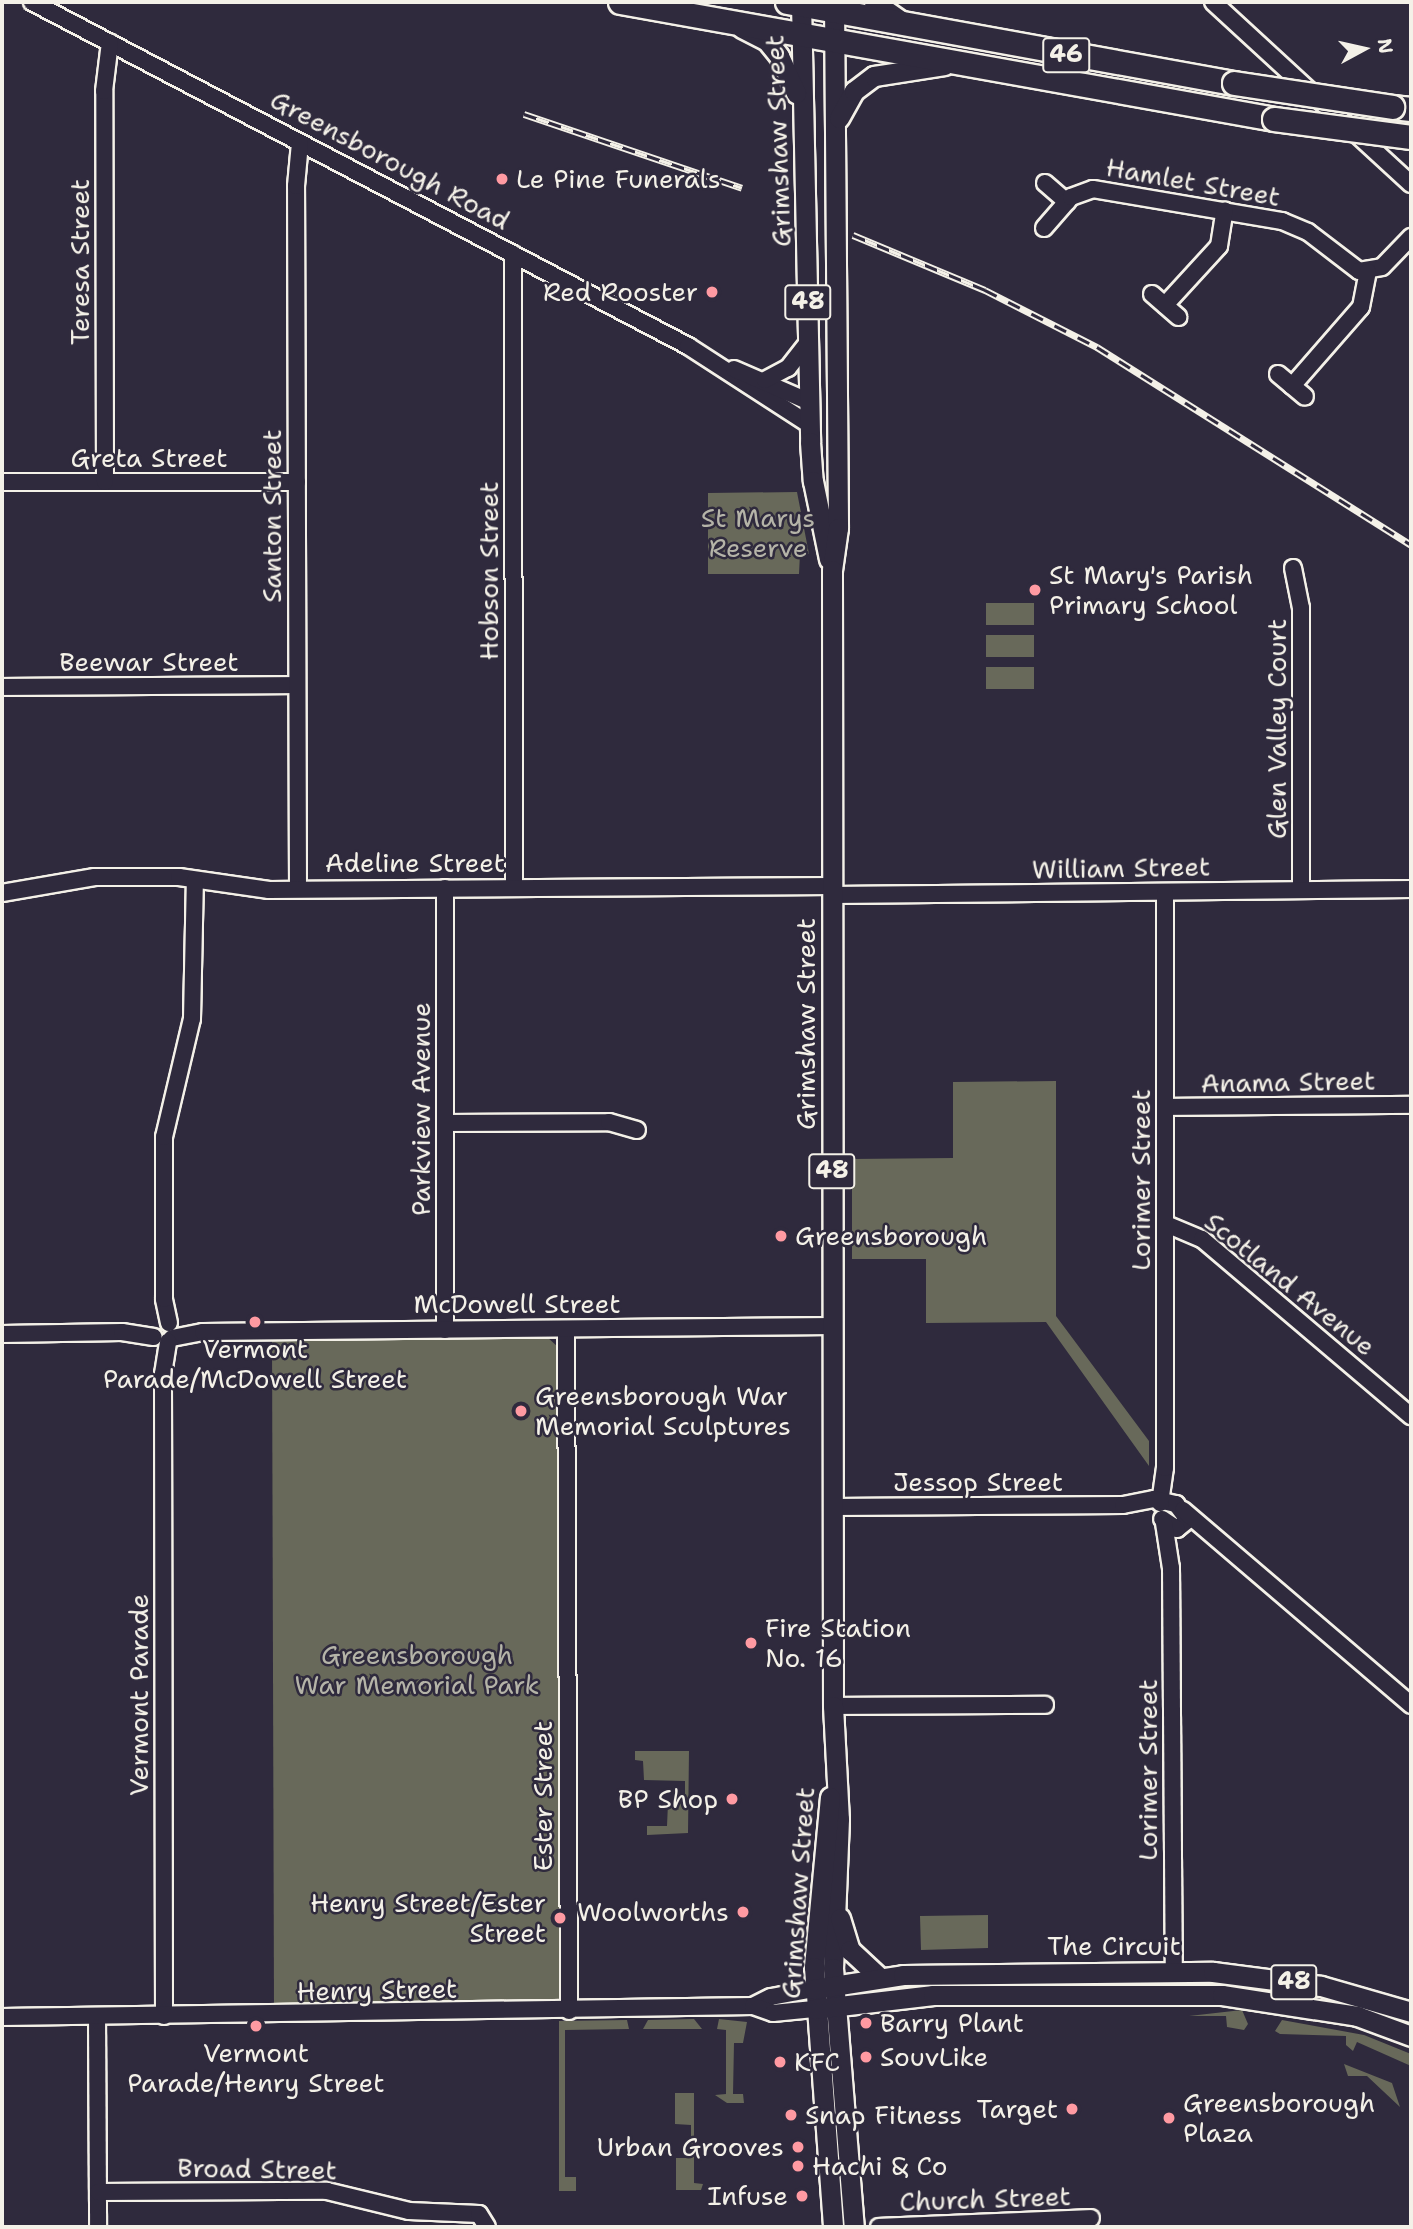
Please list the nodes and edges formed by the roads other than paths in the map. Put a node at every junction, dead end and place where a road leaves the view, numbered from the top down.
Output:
1 (32, 2) edge
2 (620, 2) edge
3 (874, 2) edge
4 (796, 3) edge
5 (1212, 4) edge
6 (834, 5) edge
7 (900, 20) junction
8 (725, 22) junction
9 (801, 35) junction
10 (836, 41) junction
11 (110, 43) junction
12 (952, 64) junction
13 (1401, 108) edge
14 (804, 117) junction
15 (837, 122) junction
16 (1411, 137) edge
17 (300, 143) junction
18 (1045, 184) dead end
19 (1411, 184) edge
20 (1067, 202) junction
21 (1225, 210) junction
22 (1044, 228) dead end
23 (1411, 237) edge
24 (513, 254) junction
25 (1368, 272) junction
26 (1178, 317) dead end
27 (809, 341) junction
28 (722, 365) junction
29 (1278, 374) dead end
30 (765, 380) junction
31 (1292, 386) junction
32 (1305, 397) dead end
33 (810, 402) junction
34 (836, 424) junction
35 (810, 425) junction
36 (2, 482) edge
37 (105, 482) junction
38 (297, 482) junction
39 (1293, 568) dead end
40 (832, 570) junction
41 (297, 685) junction
42 (2, 687) edge
43 (195, 880) junction
44 (514, 887) junction
45 (445, 888) junction
46 (298, 889) junction
47 (1411, 889) edge
48 (832, 890) junction
49 (1301, 890) junction
50 (1165, 892) junction
51 (2, 893) edge
52 (1411, 1105) edge
53 (1166, 1107) junction
54 (445, 1123) junction
55 (637, 1130) dead end
56 (1166, 1224) junction
57 (833, 1326) junction
58 (566, 1329) junction
59 (445, 1330) junction
60 (163, 1332) junction
61 (2, 1334) edge
62 (1411, 1416) edge
63 (833, 1507) junction
64 (1170, 1512) junction
65 (1045, 1704) dead end
66 (1411, 1705) edge
67 (833, 1706) junction
68 (834, 1771) junction
69 (836, 1900) junction
70 (1174, 1971) junction
71 (879, 1977) junction
72 (824, 1987) junction
73 (1175, 1994) junction
74 (753, 2006) junction
75 (836, 2006) junction
76 (814, 2009) junction
77 (569, 2011) junction
78 (1411, 2012) edge
79 (97, 2016) junction
80 (164, 2016) junction
81 (2, 2017) edge
82 (1411, 2036) edge
83 (98, 2192) junction
84 (1091, 2218) dead end
85 (98, 2227) edge
86 (487, 2227) edge
87 (833, 2227) edge
88 (853, 2227) edge
89 (880, 2227) edge

1 - 11 street, Greensborough Road
2 - 8 highway, 46
3 - 7 main road
4 - 6 highway, 46
4 - 9 main road, Grimshaw Street / 48
5 - 19 street
6 - 7 highway, 46
6 - 10 main road, Grimshaw Street / 48
7 - 13 highway, 46, bridge
8 - 9 highway, 46
8 - 14 main road
9 - 10 highway, 46
9 - 14 main road, Grimshaw Street / 48
10 - 12 highway, 46
10 - 15 main road, Grimshaw Street / 48
11 - 17 street, Greensborough Road
11 - 37 street, Teresa Street
12 - 15 main road
12 - 16 highway, 46, bridge
14 - 27 main road, Grimshaw Street / 48
15 - 34 main road, Grimshaw Street / 48
17 - 24 street, Greensborough Road
17 - 38 street, Santon Street
18 - 20 street
20 - 21 street, Hamlet Street
20 - 22 street, Hamlet Street
21 - 25 street, Hamlet Street
21 - 26 street
23 - 25 street
24 - 28 street, Greensborough Road
24 - 44 street, Hobson Street
25 - 31 street
27 - 30 street
27 - 33 main road, Grimshaw Street / 48
28 - 30 street, Greensborough Road
28 - 35 street, Greensborough Road
29 - 31 street
30 - 33 street, Greensborough Road
31 - 32 street
33 - 34 main road, Greensborough Road
33 - 35 main road, Grimshaw Street / 48
34 - 35 main road
34 - 40 main road, Grimshaw Street / 48
35 - 40 main road, Grimshaw Street / 48
36 - 37 street, Greta Street
37 - 38 street, Greta Street
38 - 41 street, Santon Street
39 - 49 street, Glen Valley Court
40 - 48 main road, Grimshaw Street / 48
41 - 42 street, Beewar Street
41 - 46 street, Santon Street
43 - 46 street, Adeline Street
43 - 51 street, Adeline Street
43 - 60 street, Vermont Parade
44 - 45 street, Adeline Street
44 - 48 street, Adeline Street
45 - 46 street, Adeline Street
45 - 54 street, Parkview Avenue
47 - 49 street, William Street
48 - 50 street, William Street
48 - 57 main road, Grimshaw Street / 48
49 - 50 street, William Street
50 - 53 street, Lorimer Street
52 - 53 street, Anama Street
53 - 56 street, Lorimer Street
54 - 55 street
54 - 59 street, Parkview Avenue
56 - 62 street, Scotland Avenue
56 - 64 street, Lorimer Street
57 - 58 street, McDowell Street
57 - 63 main road, Grimshaw Street / 48
58 - 59 street, McDowell Street
58 - 77 street, Ester Street
59 - 60 street, McDowell Street
60 - 61 street, McDowell Street
60 - 80 street, Vermont Parade
63 - 64 street, Jessop Street
63 - 67 main road, Grimshaw Street / 48
64 - 66 street, Jessop Street
64 - 70 street, Lorimer Street
65 - 67 street
67 - 68 main road, Grimshaw Street / 48
68 - 69 main road, Grimshaw Street / 48
68 - 72 main road, Grimshaw Street / 48
69 - 71 main road
69 - 72 main road, Grimshaw Street / 48
70 - 71 main road, The Circuit / 48
70 - 73 main road
70 - 78 main road, The Circuit / 48
71 - 72 main road, The Circuit / 48
72 - 74 street, Henry Street
72 - 75 main road, Grimshaw Street
72 - 76 main road, Grimshaw Street / 48
73 - 75 main road, The Circuit / 48
73 - 82 main road, The Circuit / 48
74 - 76 street, Henry Street
74 - 77 street, Henry Street
75 - 76 main road, The Circuit / 48
75 - 88 main road, Grimshaw Street
76 - 87 main road, Grimshaw Street
77 - 80 street, Henry Street
79 - 80 street, Henry Street
79 - 81 street, Henry Street
79 - 83 street
83 - 85 street
83 - 86 street, Broad Street
84 - 89 street, Church Street

